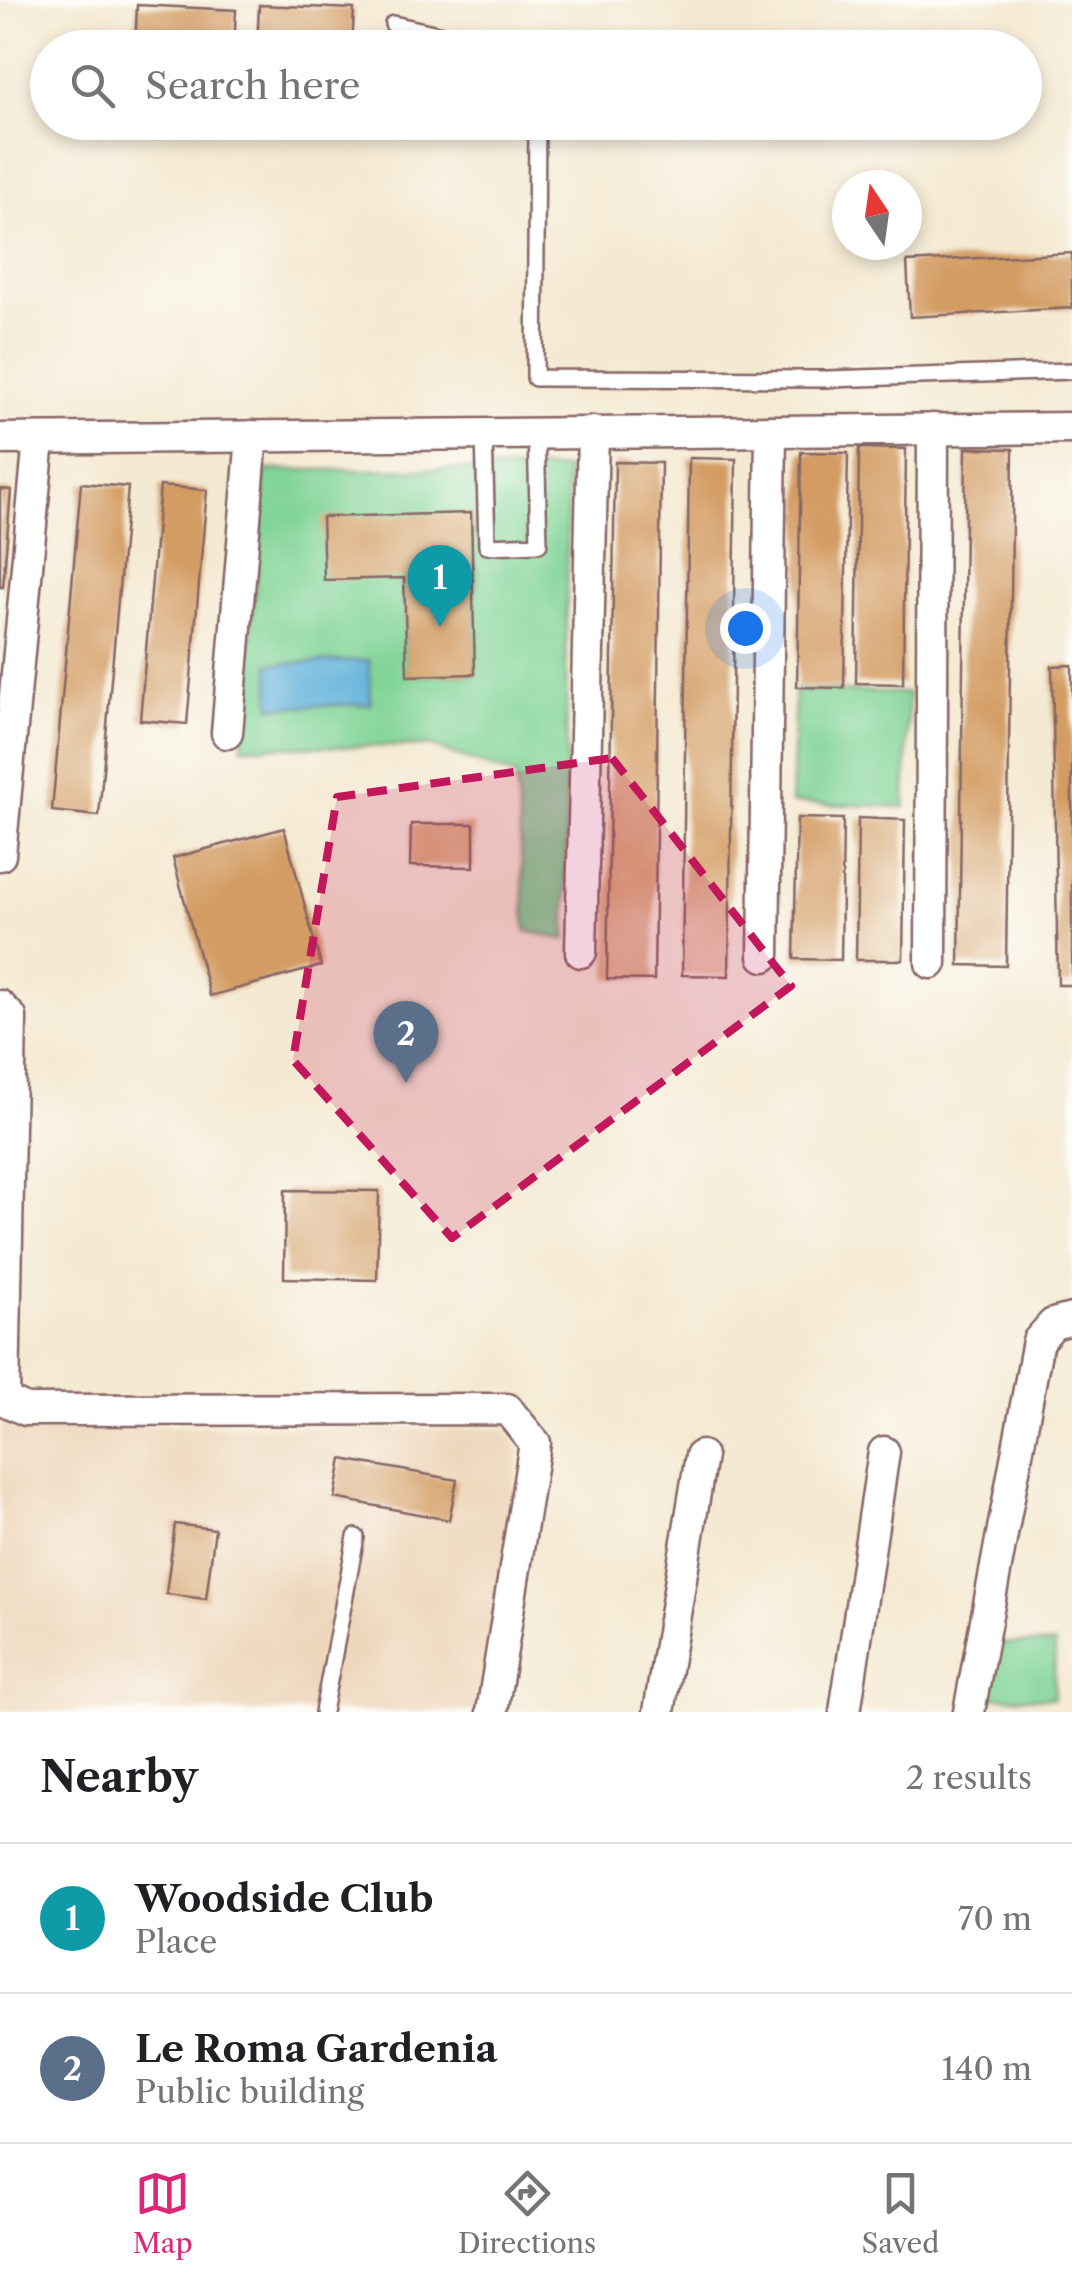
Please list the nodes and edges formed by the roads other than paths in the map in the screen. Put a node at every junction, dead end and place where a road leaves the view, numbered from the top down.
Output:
1 (393, 24) dead end
2 (420, 30) edge
3 (537, 140) edge
4 (1072, 371) edge
5 (1072, 428) edge
6 (933, 429) junction
7 (771, 430) junction
8 (593, 432) junction
9 (484, 433) junction
10 (536, 433) junction
11 (252, 436) junction
12 (39, 438) junction
13 (0, 439) edge
14 (227, 733) dead end
15 (0, 855) edge
16 (581, 952) dead end
17 (764, 956) dead end
18 (931, 963) dead end
19 (0, 1006) edge
20 (1072, 1319) edge
21 (884, 1452) dead end
22 (700, 1456) dead end
23 (356, 1537) dead end
24 (323, 1712) edge
25 (492, 1712) edge
26 (660, 1712) edge
27 (845, 1712) edge
28 (969, 1712) edge

1 - 2 lane
3 - 4 lane
5 - 6 street
6 - 7 street
6 - 18 street
7 - 8 street
7 - 17 street
8 - 10 street
8 - 16 street
9 - 10 street
9 - 10 lane
9 - 11 street
11 - 12 street
11 - 14 street
12 - 13 street
12 - 15 street
19 - 25 street
20 - 28 street
21 - 27 street
22 - 26 street
23 - 24 lane

